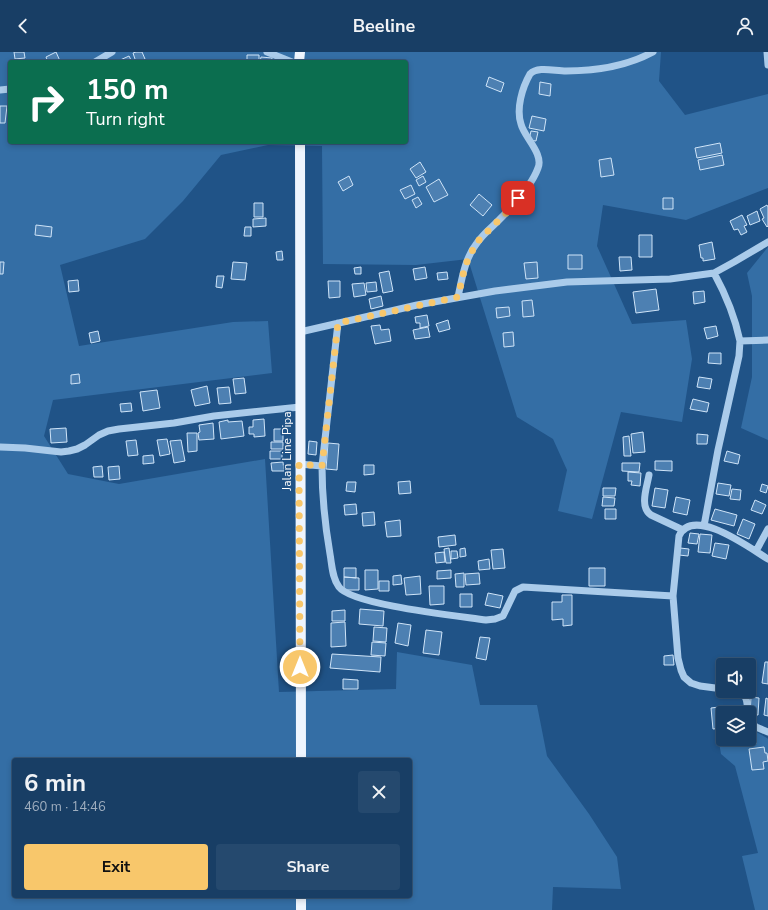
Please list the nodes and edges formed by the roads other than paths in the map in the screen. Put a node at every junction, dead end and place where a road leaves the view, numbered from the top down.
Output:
1 (112, 52) edge
2 (267, 52) edge
3 (653, 52) edge
4 (767, 52) edge
5 (98, 60) edge
6 (287, 60) edge
7 (768, 65) edge
8 (300, 144) edge
9 (768, 242) edge
10 (714, 273) junction
11 (458, 297) junction
12 (338, 323) junction
13 (300, 332) junction
14 (768, 340) edge
15 (740, 341) junction
16 (300, 407) junction
17 (0, 447) edge
18 (299, 464) junction
19 (322, 466) junction
20 (649, 475) dead end
21 (704, 526) junction
22 (768, 529) edge
23 (683, 530) junction
24 (756, 551) junction
25 (768, 559) edge
26 (673, 596) junction
27 (716, 688) edge
28 (756, 727) edge
29 (768, 732) edge
30 (301, 758) edge
31 (301, 898) edge
32 (301, 910) edge

1 - 5 street
2 - 6 street
3 - 11 street
4 - 7 street
8 - 13 main road, Jalan Line Pipa
9 - 10 street
10 - 11 street
10 - 15 street
11 - 12 street
12 - 13 street
12 - 19 street
13 - 16 main road, Jalan Line Pipa
14 - 15 street
15 - 21 street
16 - 17 street
16 - 18 main road, Jalan Line Pipa
18 - 19 street
18 - 30 main road, Jalan Line Pipa
19 - 26 street
20 - 23 street
21 - 23 street
21 - 24 street
22 - 24 street
23 - 26 street
24 - 25 street
26 - 27 street
28 - 29 street
31 - 32 main road

